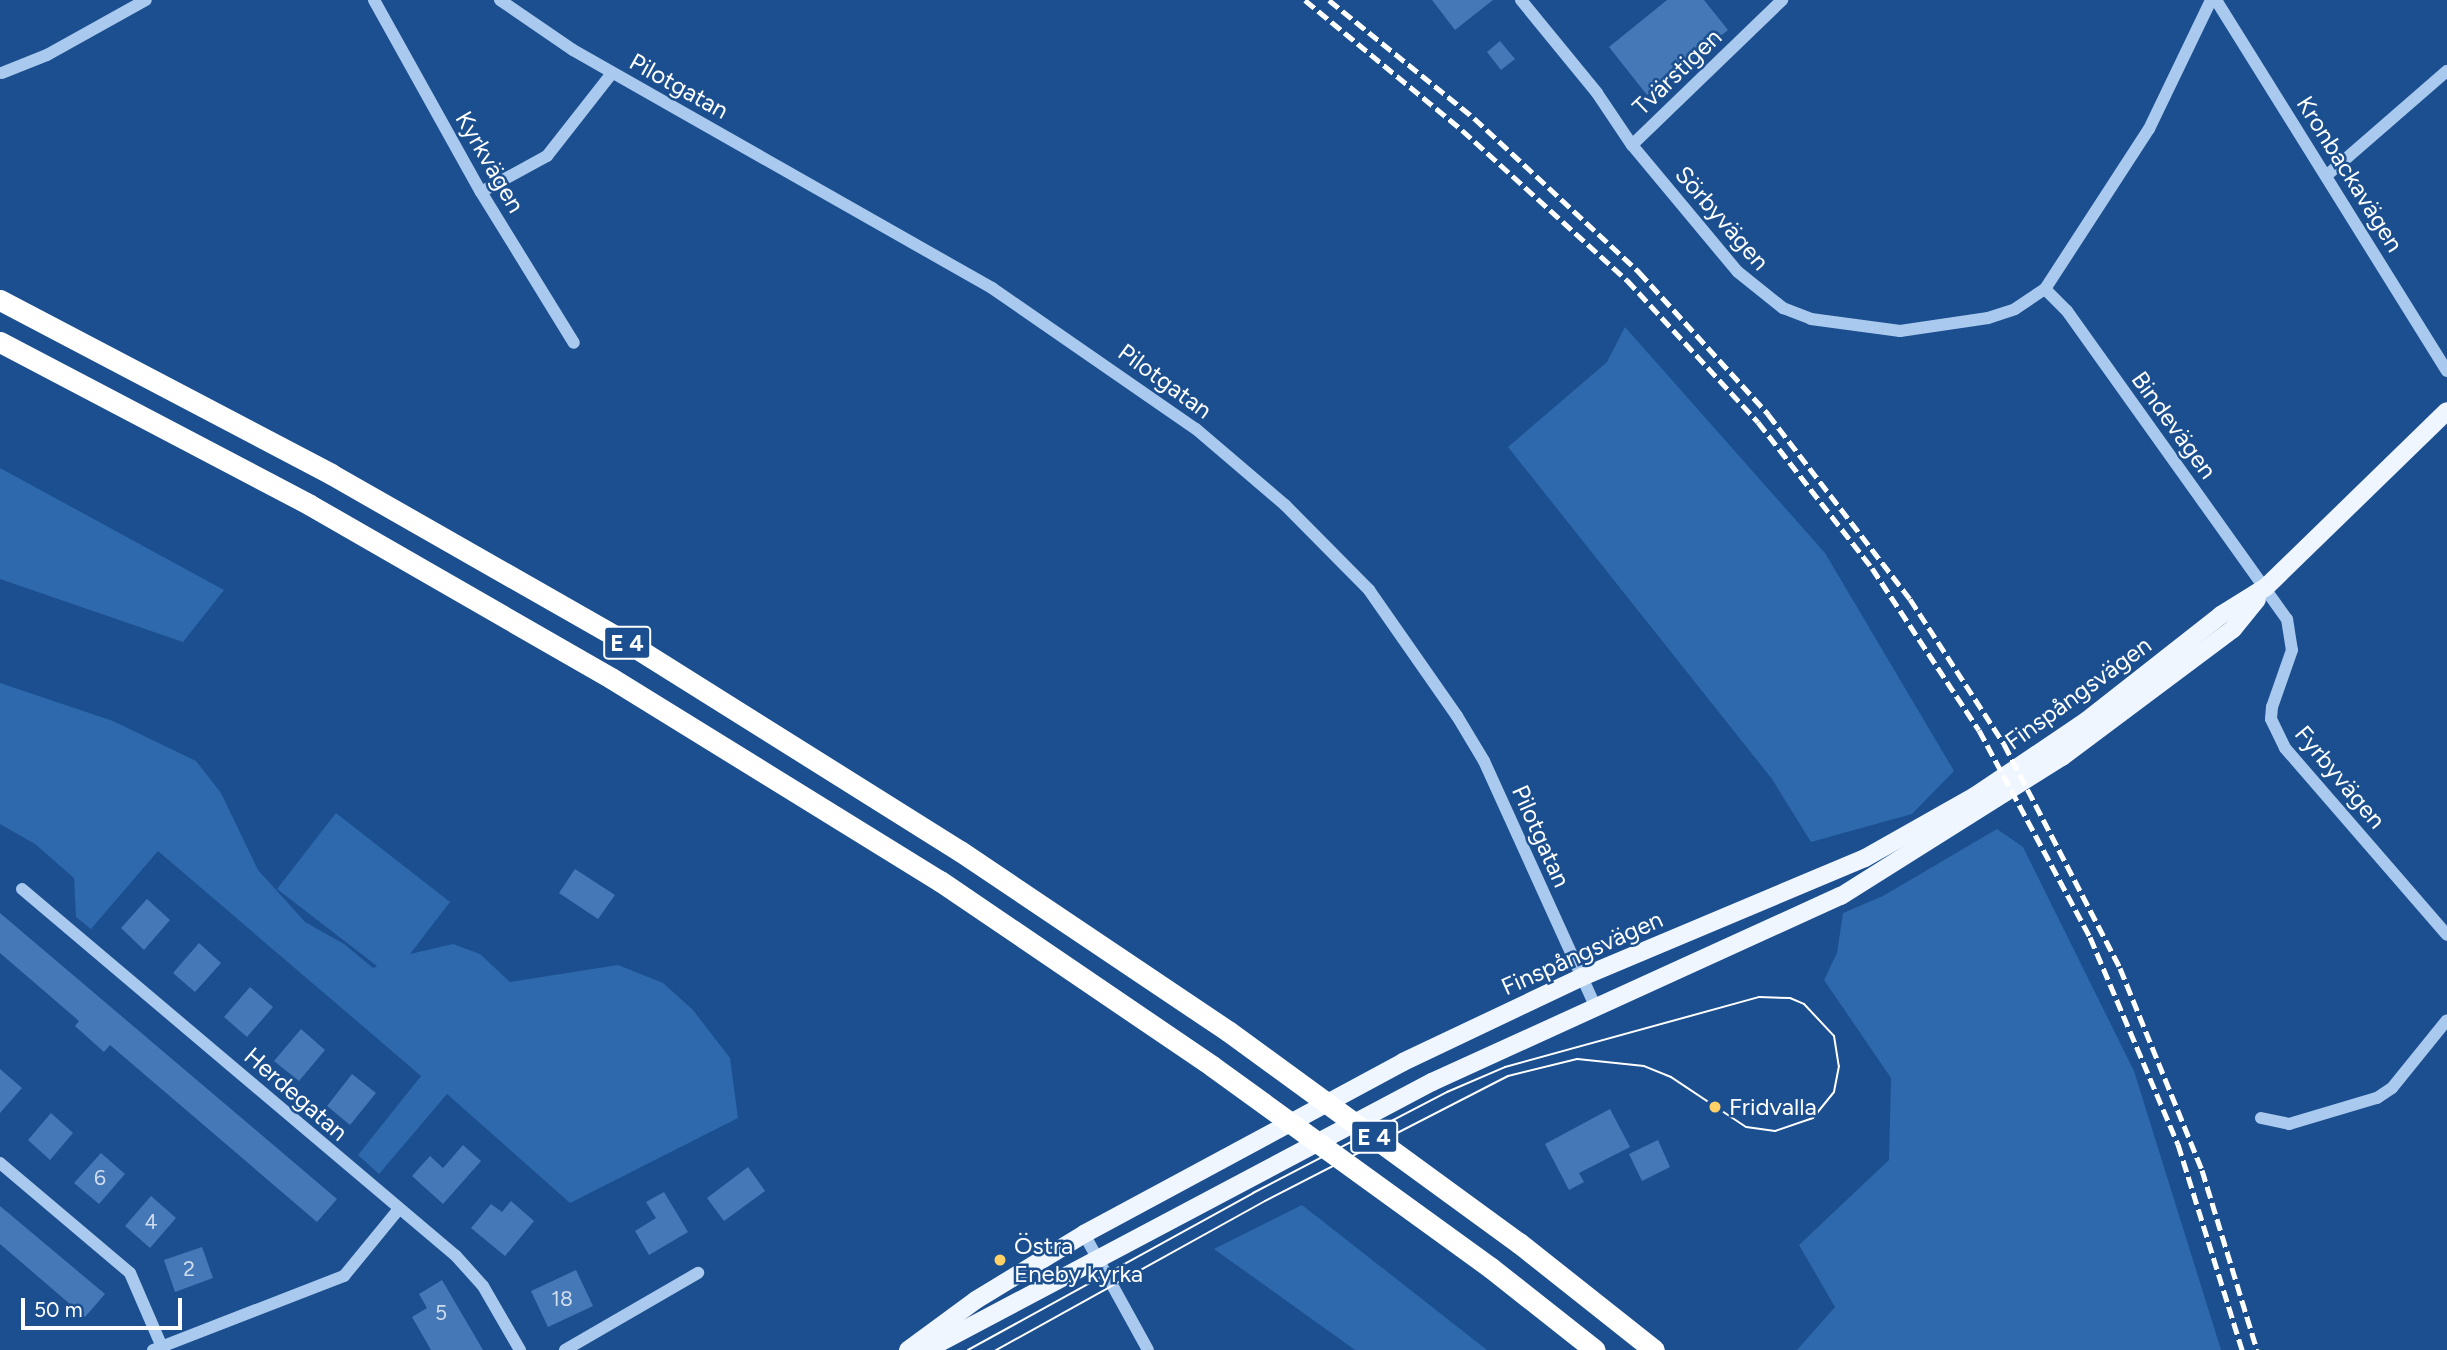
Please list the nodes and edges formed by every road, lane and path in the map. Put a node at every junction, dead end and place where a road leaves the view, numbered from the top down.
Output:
1 (146, 0) edge
2 (374, 0) edge
3 (500, 0) edge
4 (1521, 0) edge
5 (1782, 0) edge
6 (2213, 0) edge
7 (2447, 71) edge
8 (2, 73) dead end
9 (612, 73) junction
10 (1632, 145) junction
11 (2326, 176) junction
12 (481, 192) junction
13 (2046, 289) junction
14 (0, 300) edge
15 (0, 342) edge
16 (574, 343) dead end
17 (2447, 371) edge
18 (2447, 411) edge
19 (2266, 587) junction
20 (1982, 802) junction
21 (22, 889) dead end
22 (2447, 935) edge
23 (1582, 977) junction
24 (1595, 1006) junction
25 (2447, 1020) edge
26 (2262, 1118) dead end
27 (0, 1163) edge
28 (398, 1210) junction
29 (1084, 1234) junction
30 (1097, 1258) junction
31 (698, 1273) dead end
32 (157, 1348) edge
33 (520, 1350) edge
34 (565, 1350) edge
35 (908, 1350) edge
36 (926, 1350) edge
37 (1148, 1350) edge
38 (1595, 1350) edge
39 (1654, 1350) edge

1 - 8 street
2 - 12 street, Kyrkvägen
3 - 9 street, Pilotgatan
4 - 10 street, Sörbyvägen
5 - 10 street, Tvärstigen
6 - 11 street, Kronbackavägen
6 - 13 street, Sörbyvägen
7 - 11 street
9 - 12 street
9 - 23 street, Pilotgatan
10 - 13 street, Sörbyvägen
11 - 17 street, Kronbackavägen
12 - 16 street, Kyrkvägen
13 - 19 street, Bindevägen
14 - 39 highway, E 4
15 - 38 highway, E 4
18 - 19 main road, Finspångsvägen
19 - 20 main road, Finspångsvägen
19 - 22 street, Fyrbyvägen
20 - 23 main road, Finspångsvägen
20 - 24 main road, Finspångsvägen
21 - 28 street, Herdegatan
23 - 24 street, Pilotgatan
23 - 29 main road, Finspångsvägen
24 - 30 main road, Finspångsvägen
25 - 26 street
27 - 32 street
28 - 32 street
28 - 33 street, Herdegatan
29 - 30 street
29 - 35 main road, Finspångsvägen
30 - 36 main road, Finspångsvägen
30 - 37 street
31 - 34 street

